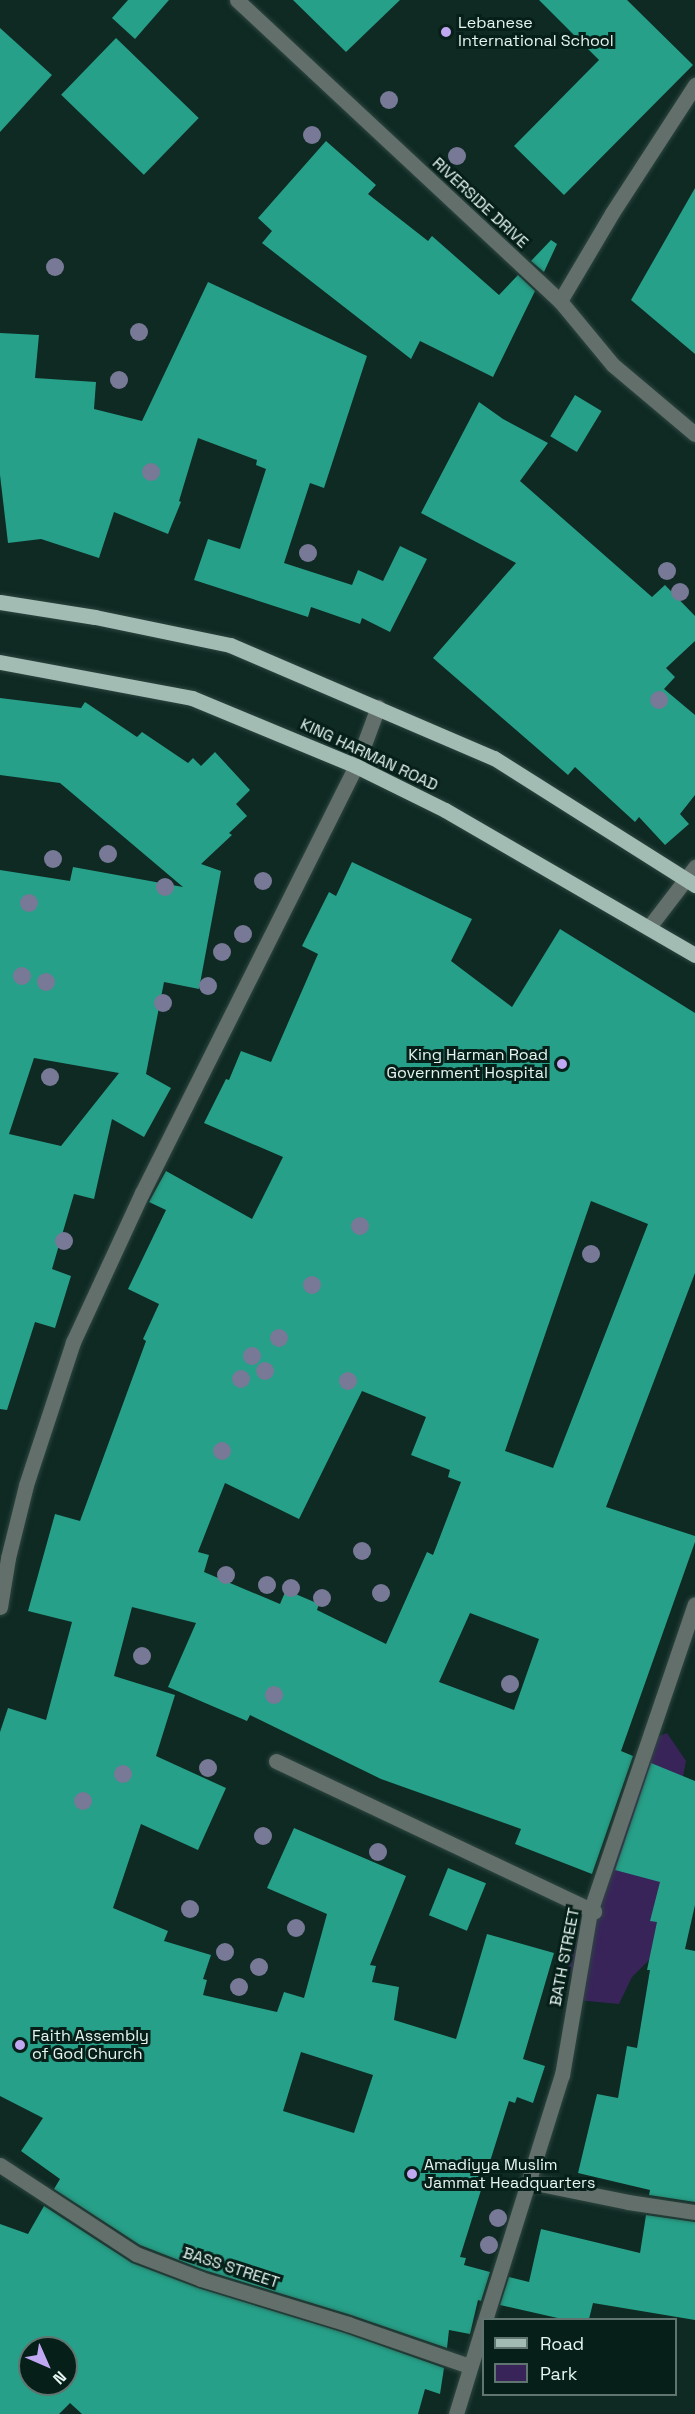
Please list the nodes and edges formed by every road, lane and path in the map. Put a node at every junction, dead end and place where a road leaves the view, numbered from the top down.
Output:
1 (237, 0) edge
2 (695, 85) edge
3 (560, 301) junction
4 (695, 434) edge
5 (0, 602) edge
6 (0, 662) edge
7 (378, 707) junction
8 (356, 766) junction
9 (692, 877) edge
10 (649, 927) junction
11 (695, 955) edge
12 (695, 1604) edge
13 (0, 1607) edge
14 (276, 1761) dead end
15 (590, 1912) junction
16 (0, 2165) edge
17 (530, 2182) junction
18 (695, 2212) edge
19 (485, 2318) edge
20 (482, 2327) edge
21 (470, 2366) junction
22 (456, 2414) edge

1 - 3 street, RIVERSIDE DRIVE
2 - 3 street
3 - 4 street, RIVERSIDE DRIVE
5 - 7 main road
6 - 8 main road, KING HARMAN ROAD
7 - 8 street
7 - 9 main road
8 - 10 main road, KING HARMAN ROAD
8 - 13 street
9 - 10 street
10 - 11 main road, KING HARMAN ROAD
12 - 15 street, BATH STREET
14 - 15 street
15 - 17 street, BATH STREET
16 - 21 street, BASS STREET
17 - 18 street
17 - 19 street, BATH STREET
20 - 21 street, BATH STREET
21 - 22 street, BATH STREET

